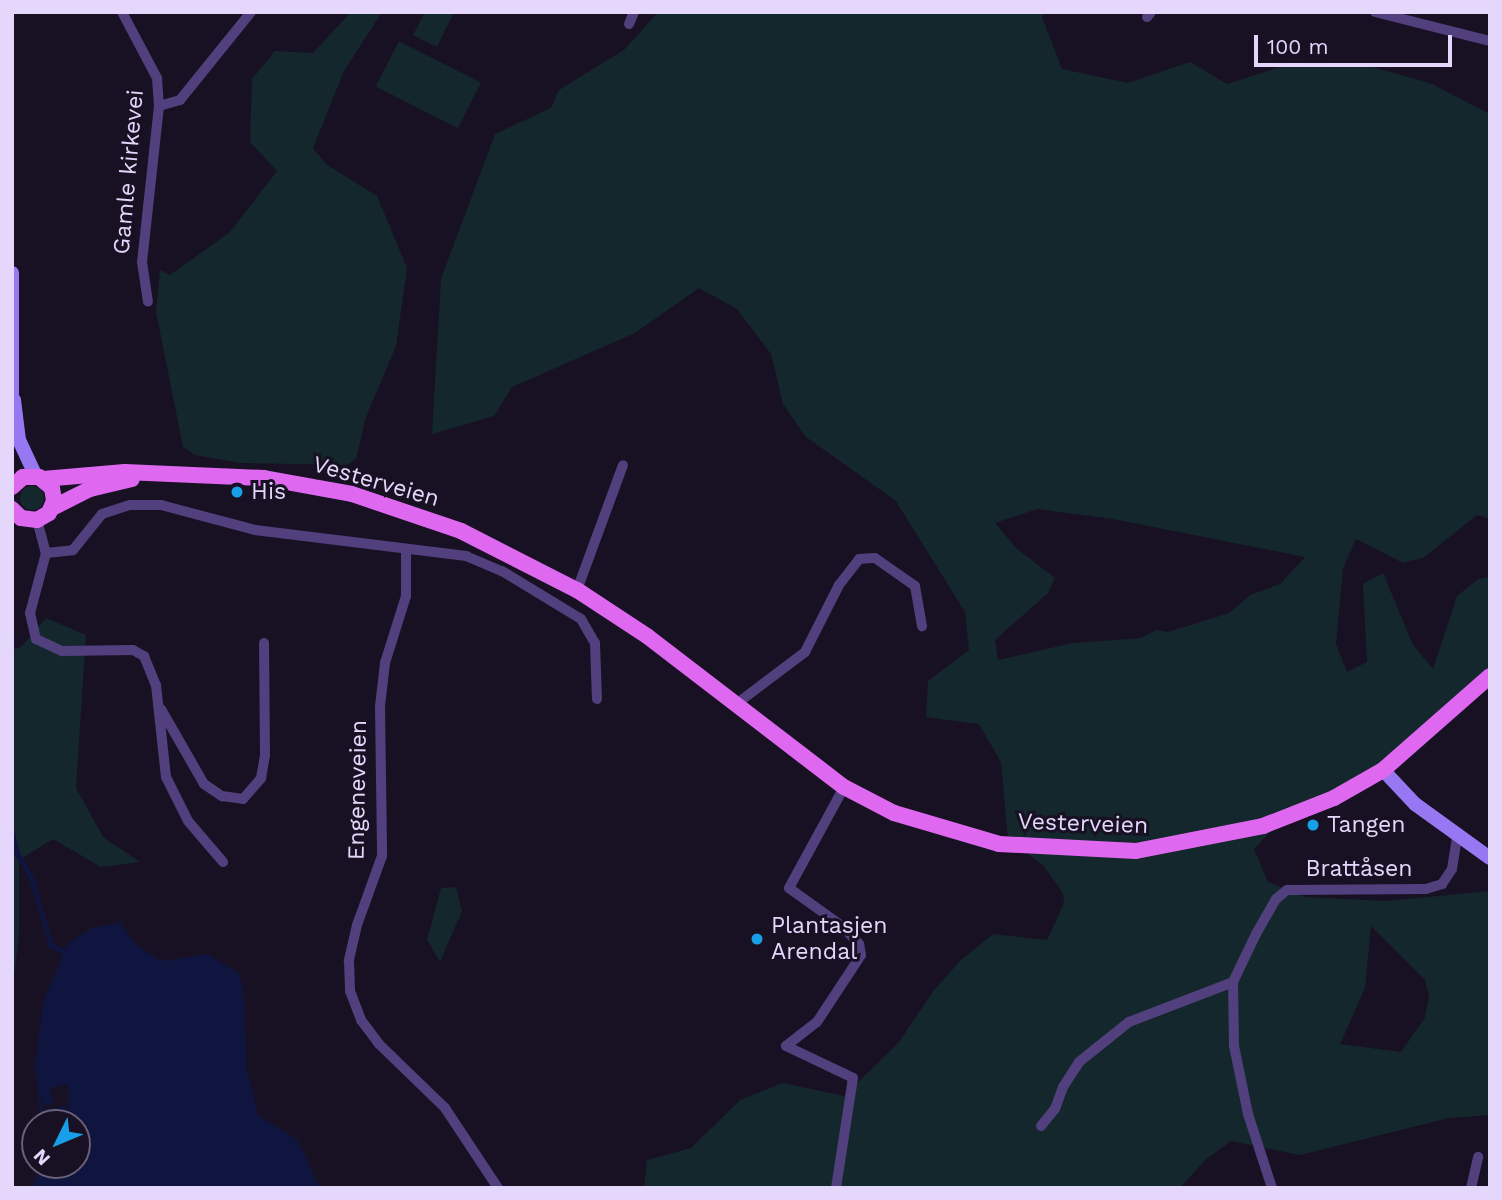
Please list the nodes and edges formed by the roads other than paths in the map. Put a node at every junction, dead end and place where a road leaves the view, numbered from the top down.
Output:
1 (122, 12) edge
2 (251, 12) edge
3 (634, 12) edge
4 (1375, 12) edge
5 (629, 24) dead end
6 (1490, 41) edge
7 (159, 106) junction
8 (12, 274) edge
9 (148, 302) dead end
10 (13, 405) edge
11 (623, 465) dead end
12 (147, 475) junction
13 (39, 477) junction
14 (12, 487) edge
15 (52, 508) junction
16 (12, 509) edge
17 (26, 521) edge
18 (406, 550) junction
19 (46, 553) junction
20 (577, 590) junction
21 (922, 626) dead end
22 (264, 643) dead end
23 (1490, 676) edge
24 (597, 699) dead end
25 (158, 704) junction
26 (735, 705) junction
27 (1383, 770) junction
28 (844, 788) junction
29 (1458, 833) junction
30 (1490, 858) edge
31 (223, 862) dead end
32 (1233, 982) junction
33 (1041, 1126) dead end
34 (1478, 1157) dead end
35 (498, 1188) edge
36 (836, 1188) edge
37 (1272, 1188) edge
38 (1471, 1188) edge

1 - 7 street, Gamle kirkevei
2 - 7 street
3 - 5 street
4 - 6 street
7 - 9 street, Gamle kirkevei
8 - 10 main road
10 - 13 main road
11 - 20 street
12 - 13 main road, Vesterveien
12 - 15 main road, Vesterveien
12 - 20 main road, Vesterveien
13 - 14 main road, Vesterveien
13 - 15 main road
15 - 17 main road, Vesterveien
16 - 17 main road
17 - 19 street
18 - 19 street
18 - 24 street
18 - 35 street, Engeneveien
19 - 25 street
20 - 26 main road, Vesterveien
21 - 26 street
22 - 25 street
23 - 27 main road, Vesterveien
25 - 31 street
26 - 28 main road, Vesterveien
27 - 28 main road, Vesterveien
27 - 29 main road
28 - 36 street
29 - 30 main road
29 - 32 street, Brattåsen
32 - 33 street
32 - 37 street, Brattåsen
34 - 38 street

